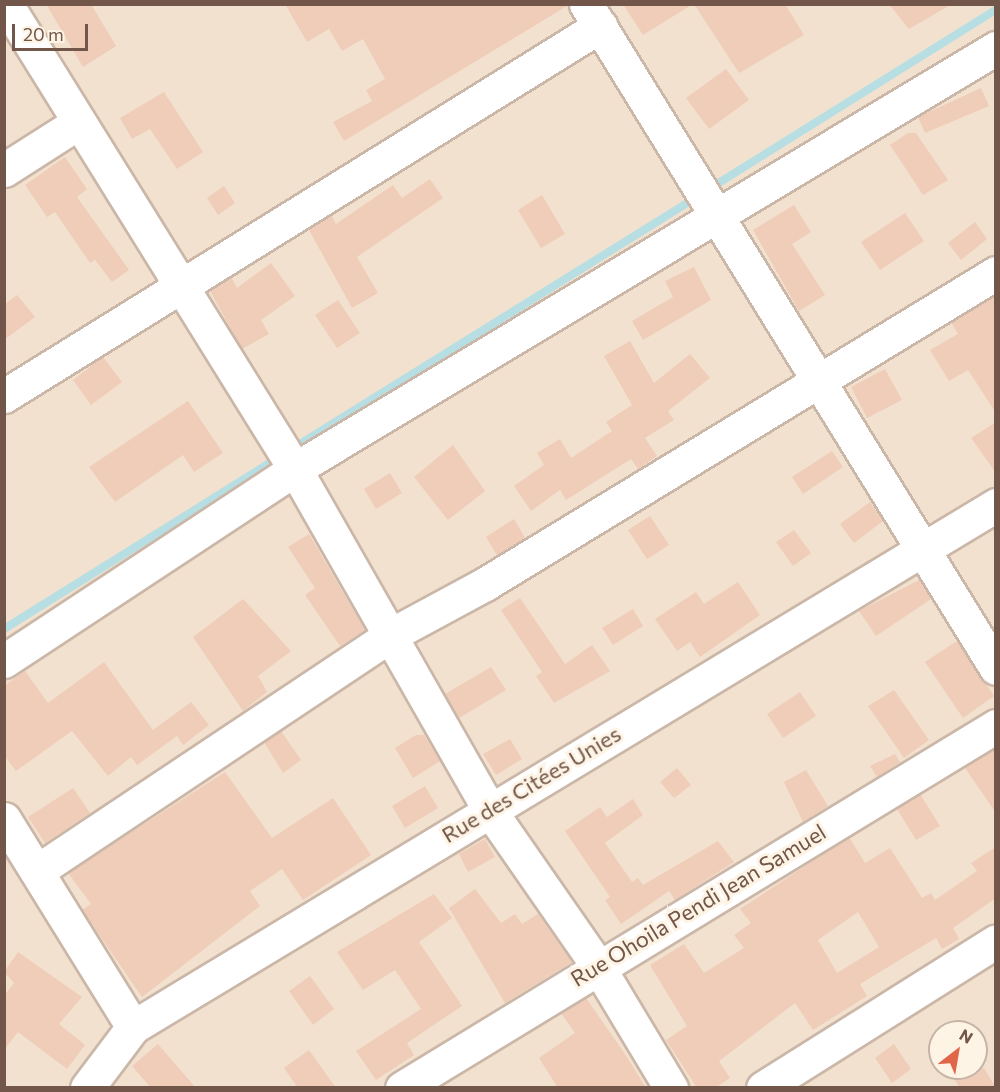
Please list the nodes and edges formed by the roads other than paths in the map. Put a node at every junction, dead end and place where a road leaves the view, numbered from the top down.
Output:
1 (6, 4) edge
2 (593, 15) edge
3 (996, 48) edge
4 (80, 122) junction
5 (4, 170) edge
6 (712, 213) junction
7 (996, 273) edge
8 (179, 284) junction
9 (823, 381) junction
10 (4, 396) edge
11 (288, 458) junction
12 (996, 505) edge
13 (924, 551) junction
14 (389, 636) junction
15 (4, 661) edge
16 (996, 668) edge
17 (996, 726) edge
18 (488, 808) junction
19 (4, 819) edge
20 (37, 871) junction
21 (996, 941) edge
22 (597, 965) junction
23 (133, 1027) junction
24 (87, 1088) edge
25 (402, 1088) edge
26 (671, 1088) edge
27 (763, 1088) edge

1 - 4 street
2 - 6 street
2 - 8 street
3 - 6 street
4 - 5 street
4 - 8 street
6 - 9 street
6 - 11 street
7 - 9 street
8 - 10 street
8 - 11 street
9 - 13 street
9 - 14 street
11 - 14 street
11 - 15 street
12 - 13 street, Rue des Citées Unies
13 - 16 street
13 - 18 street, Rue des Citées Unies
14 - 18 street
14 - 20 street
17 - 22 street, Rue Ohoila Pendi Jean Samuel
18 - 22 street
18 - 23 street, Rue des Citées Unies
19 - 20 street
20 - 23 street
21 - 27 street
22 - 25 street, Rue Ohoila Pendi Jean Samuel
22 - 26 street
23 - 24 street, Rue des Citées Unies

